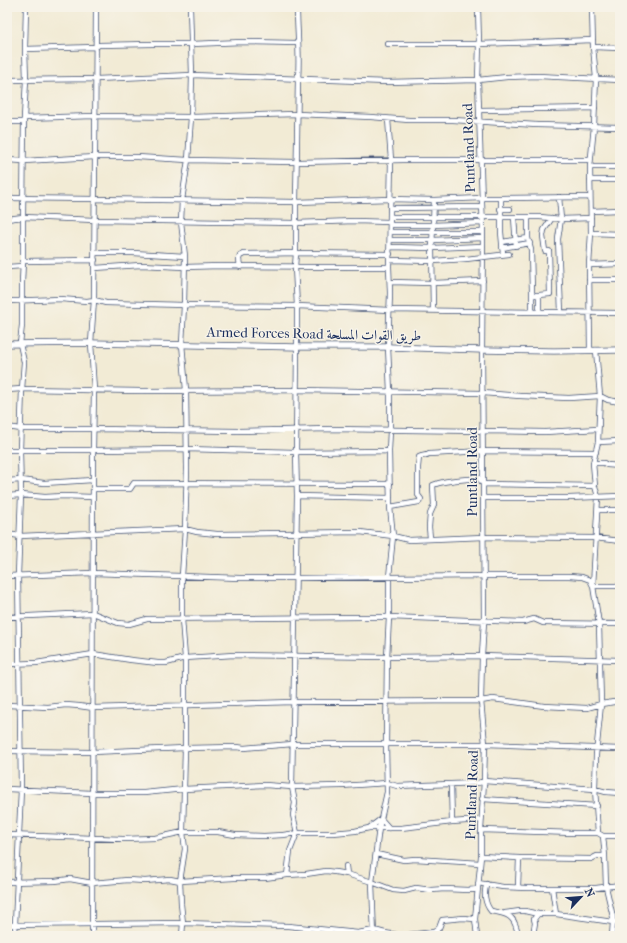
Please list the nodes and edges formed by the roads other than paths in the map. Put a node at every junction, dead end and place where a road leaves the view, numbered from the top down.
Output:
1 (26, 7) edge
2 (96, 7) edge
3 (190, 7) edge
4 (297, 7) edge
5 (478, 7) edge
6 (592, 7) edge
7 (593, 40) junction
8 (298, 43) junction
9 (192, 44) junction
10 (388, 44) dead end
11 (479, 44) junction
12 (96, 47) junction
13 (593, 47) junction
14 (620, 48) edge
15 (25, 49) junction
16 (192, 75) junction
17 (596, 78) junction
18 (96, 79) junction
19 (298, 79) junction
20 (7, 80) edge
21 (26, 80) junction
22 (478, 80) junction
23 (620, 80) edge
24 (595, 108) junction
25 (479, 110) junction
26 (297, 114) junction
27 (95, 116) junction
28 (191, 117) junction
29 (388, 119) junction
30 (24, 120) junction
31 (7, 122) edge
32 (479, 122) junction
33 (594, 126) junction
34 (620, 127) edge
35 (95, 157) junction
36 (7, 160) edge
37 (188, 160) junction
38 (391, 160) junction
39 (480, 160) junction
40 (590, 160) junction
41 (24, 161) junction
42 (296, 162) junction
43 (620, 167) edge
44 (590, 168) junction
45 (590, 180) junction
46 (620, 180) edge
47 (559, 197) junction
48 (590, 197) junction
49 (7, 198) edge
50 (23, 198) junction
51 (482, 198) junction
52 (501, 198) junction
53 (95, 199) junction
54 (390, 199) junction
55 (182, 200) junction
56 (434, 200) junction
57 (296, 202) junction
58 (482, 207) junction
59 (390, 208) junction
60 (433, 208) junction
61 (510, 209) dead end
62 (500, 210) junction
63 (620, 210) edge
64 (591, 211) junction
65 (23, 217) junction
66 (433, 217) junction
67 (483, 217) junction
68 (500, 217) junction
69 (514, 217) junction
70 (528, 217) junction
71 (552, 218) junction
72 (590, 218) junction
73 (7, 219) edge
74 (561, 219) junction
75 (95, 220) junction
76 (390, 221) junction
77 (181, 222) junction
78 (296, 223) junction
79 (483, 223) junction
80 (432, 225) junction
81 (390, 232) junction
82 (433, 232) junction
83 (483, 232) junction
84 (591, 233) junction
85 (620, 234) edge
86 (483, 238) junction
87 (528, 238) junction
88 (390, 240) junction
89 (433, 240) junction
90 (515, 240) junction
91 (502, 242) junction
92 (530, 243) junction
93 (483, 246) junction
94 (516, 246) junction
95 (390, 247) junction
96 (432, 248) junction
97 (502, 248) junction
98 (549, 251) junction
99 (559, 251) junction
100 (95, 253) junction
101 (296, 254) junction
102 (390, 254) junction
103 (503, 254) junction
104 (509, 254) dead end
105 (185, 256) junction
106 (483, 256) junction
107 (95, 260) junction
108 (390, 260) junction
109 (23, 261) junction
110 (433, 261) junction
111 (620, 264) edge
112 (23, 266) junction
113 (589, 266) junction
114 (7, 267) edge
115 (185, 267) junction
116 (240, 267) junction
117 (295, 267) junction
118 (389, 267) junction
119 (95, 268) junction
120 (589, 280) junction
121 (620, 280) edge
122 (483, 281) junction
123 (390, 282) junction
124 (433, 283) junction
125 (532, 295) junction
126 (538, 295) junction
127 (22, 300) junction
128 (94, 300) junction
129 (7, 301) edge
130 (184, 305) junction
131 (297, 306) junction
132 (390, 310) junction
133 (433, 310) junction
134 (482, 311) junction
135 (532, 312) junction
136 (539, 312) junction
137 (561, 312) junction
138 (590, 312) junction
139 (620, 313) edge
140 (91, 343) junction
141 (7, 344) edge
142 (20, 344) junction
143 (182, 344) junction
144 (297, 347) junction
145 (388, 347) junction
146 (482, 350) junction
147 (593, 350) junction
148 (620, 350) edge
149 (22, 389) junction
150 (7, 390) edge
151 (94, 390) junction
152 (186, 390) junction
153 (297, 390) junction
154 (390, 392) junction
155 (483, 393) junction
156 (600, 396) junction
157 (620, 402) edge
158 (7, 427) edge
159 (21, 429) junction
160 (94, 429) junction
161 (297, 429) junction
162 (598, 429) junction
163 (187, 430) junction
164 (390, 430) junction
165 (483, 430) junction
166 (620, 441) edge
167 (598, 442) junction
168 (186, 449) junction
169 (7, 450) edge
170 (20, 450) junction
171 (93, 450) junction
172 (389, 450) junction
173 (296, 452) junction
174 (483, 452) junction
175 (596, 452) junction
176 (593, 463) junction
177 (620, 466) edge
178 (21, 480) junction
179 (93, 480) junction
180 (7, 481) edge
181 (296, 483) junction
182 (187, 484) junction
183 (390, 484) junction
184 (483, 484) junction
185 (595, 486) junction
186 (93, 489) junction
187 (22, 495) junction
188 (7, 496) edge
189 (296, 496) junction
190 (620, 496) edge
191 (93, 497) junction
192 (598, 497) junction
193 (390, 498) junction
194 (484, 498) junction
195 (390, 506) junction
196 (598, 510) junction
197 (620, 510) edge
198 (185, 529) junction
199 (93, 532) junction
200 (7, 534) edge
201 (296, 534) junction
202 (20, 536) junction
203 (393, 536) junction
204 (484, 537) junction
205 (430, 538) junction
206 (595, 538) junction
207 (620, 541) edge
208 (93, 573) junction
209 (7, 576) edge
210 (18, 576) junction
211 (182, 576) junction
212 (484, 576) junction
213 (389, 577) junction
214 (295, 578) junction
215 (593, 586) junction
216 (620, 586) edge
217 (93, 613) junction
218 (7, 617) edge
219 (19, 617) junction
220 (296, 617) junction
221 (389, 617) junction
222 (182, 619) junction
223 (484, 621) junction
224 (599, 624) junction
225 (620, 624) edge
226 (93, 654) junction
227 (295, 656) junction
228 (482, 656) junction
229 (387, 657) junction
230 (185, 658) junction
231 (600, 659) junction
232 (620, 660) edge
233 (7, 664) edge
234 (20, 664) junction
235 (482, 701) junction
236 (294, 702) junction
237 (387, 702) junction
238 (620, 702) edge
239 (601, 704) junction
240 (7, 705) edge
241 (20, 705) junction
242 (184, 706) junction
243 (93, 708) junction
244 (293, 744) junction
245 (386, 744) junction
246 (485, 744) junction
247 (185, 748) junction
248 (597, 748) junction
249 (620, 749) edge
250 (7, 751) edge
251 (21, 751) junction
252 (92, 752) junction
253 (484, 781) junction
254 (387, 783) junction
255 (451, 784) junction
256 (292, 787) junction
257 (7, 789) edge
258 (21, 789) junction
259 (184, 789) junction
260 (595, 789) junction
261 (92, 793) junction
262 (620, 793) edge
263 (482, 799) junction
264 (597, 806) junction
265 (381, 819) junction
266 (481, 820) junction
267 (452, 822) junction
268 (369, 828) junction
269 (380, 828) junction
270 (389, 828) junction
271 (481, 830) junction
272 (183, 832) junction
273 (297, 833) junction
274 (598, 833) junction
275 (7, 835) edge
276 (20, 835) junction
277 (603, 836) junction
278 (620, 836) edge
279 (92, 838) junction
280 (376, 854) junction
281 (481, 856) junction
282 (606, 856) junction
283 (519, 858) junction
284 (480, 863) junction
285 (346, 866) dead end
286 (347, 874) junction
287 (287, 875) junction
288 (180, 881) junction
289 (7, 882) edge
290 (18, 882) junction
291 (372, 882) junction
292 (92, 883) junction
293 (478, 883) junction
294 (487, 884) junction
295 (620, 885) edge
296 (518, 887) junction
297 (606, 887) junction
298 (552, 888) junction
299 (478, 890) junction
300 (505, 913) junction
301 (538, 914) junction
302 (556, 914) junction
303 (475, 919) junction
304 (613, 922) junction
305 (620, 922) edge
306 (183, 923) junction
307 (92, 924) junction
308 (7, 925) edge
309 (15, 925) junction
310 (374, 930) junction
311 (434, 932) junction
312 (16, 936) edge
313 (92, 936) edge
314 (182, 936) edge
315 (374, 936) edge
316 (444, 936) edge
317 (477, 936) edge
318 (519, 936) edge
319 (532, 936) edge
320 (612, 936) edge

1 - 15 street
2 - 12 street
3 - 9 street
4 - 8 street
5 - 11 street, Puntland Road
6 - 7 street
7 - 11 street
7 - 13 street
8 - 9 street
8 - 19 street
9 - 12 street
9 - 16 street
10 - 11 street
11 - 22 street, Puntland Road
12 - 15 street
12 - 18 street
13 - 14 street
13 - 17 street
15 - 21 street
16 - 18 street
16 - 19 street
16 - 28 street
17 - 22 street
17 - 23 street
17 - 24 street
18 - 21 street
18 - 27 street
19 - 22 street
19 - 26 street
20 - 21 street
21 - 30 street
22 - 25 street, Puntland Road
24 - 25 street
24 - 33 street
25 - 32 street, Puntland Road
26 - 28 street
26 - 29 street
26 - 42 street
27 - 28 street
27 - 30 street
27 - 35 street
28 - 37 street
29 - 32 street
29 - 38 street
30 - 31 street
30 - 41 street
32 - 33 street
32 - 39 street, Puntland Road
33 - 34 street
33 - 40 street
35 - 37 street
35 - 41 street
35 - 53 street
36 - 41 street
37 - 42 street
37 - 55 street
38 - 39 street
38 - 42 street
38 - 54 street
39 - 40 street
39 - 51 street, Puntland Road
40 - 44 street
41 - 50 street
42 - 57 street
43 - 44 street
44 - 45 street
45 - 46 street
45 - 48 street
47 - 48 street
47 - 52 street
47 - 74 street
48 - 64 street
49 - 50 street
50 - 53 street
50 - 65 street
51 - 52 street
51 - 56 street
51 - 58 street, Puntland Road
52 - 62 street
53 - 55 street
53 - 75 street
54 - 56 street
54 - 57 street
54 - 59 street
55 - 57 street
55 - 77 street
56 - 60 street
57 - 78 street
58 - 60 street
58 - 67 street, Puntland Road
59 - 60 street
59 - 76 street
60 - 66 street
61 - 62 street
62 - 68 street
63 - 64 street
64 - 72 street
65 - 73 street
65 - 75 street
65 - 109 street
66 - 67 street
66 - 76 street
66 - 80 street
67 - 68 street
67 - 79 street, Puntland Road
68 - 69 street
68 - 91 street
69 - 70 street
69 - 90 street
70 - 71 street
70 - 87 street
71 - 74 street
71 - 98 street
72 - 74 street
72 - 84 street
74 - 99 street
75 - 77 street
75 - 100 street
76 - 78 street
76 - 80 street
76 - 81 street
77 - 78 street
77 - 105 street
78 - 101 street
79 - 80 street
79 - 83 street, Puntland Road
80 - 82 street
81 - 82 street
81 - 88 street
82 - 83 street
82 - 89 street
83 - 86 street, Puntland Road
84 - 85 street
84 - 113 street
86 - 89 street
86 - 93 street, Puntland Road
87 - 90 street
87 - 92 street
88 - 89 street
88 - 95 street
89 - 96 street
90 - 91 street
90 - 94 street
91 - 97 street
92 - 94 street
92 - 125 street
93 - 96 street
93 - 106 street, Puntland Road
94 - 97 street
95 - 96 street
95 - 102 street
96 - 110 street
97 - 103 street
98 - 99 street
98 - 126 street
99 - 137 street
100 - 105 street
100 - 107 street
101 - 102 street
101 - 116 street
101 - 117 street
102 - 108 street
103 - 104 street
103 - 106 street
105 - 115 street
106 - 110 street
106 - 122 street, Puntland Road
107 - 109 street
107 - 119 street
108 - 110 street
108 - 118 street
109 - 112 street
110 - 124 street
111 - 113 street
112 - 114 street
112 - 127 street
113 - 120 street
115 - 116 street
115 - 119 street
115 - 130 street
116 - 117 street
117 - 118 street
117 - 131 street
118 - 123 street
119 - 128 street
120 - 121 street
120 - 138 street
122 - 124 street
122 - 134 street, Puntland Road
123 - 124 street
123 - 132 street
124 - 133 street
125 - 126 street
125 - 135 street
126 - 136 street
127 - 128 street
127 - 129 street
127 - 142 street
128 - 130 street
128 - 140 street
130 - 131 street
130 - 143 street
131 - 132 street
131 - 144 street
132 - 133 street
132 - 145 street
133 - 134 street
134 - 135 street
134 - 146 street, Puntland Road
135 - 136 street
136 - 137 street
137 - 138 street
138 - 139 street
138 - 147 street
140 - 142 street, Armed Forces Road طريق القوات المسلحة
140 - 143 street, Armed Forces Road طريق القوات المسلحة
140 - 151 street
141 - 142 street, Armed Forces Road طريق القوات المسلحة
142 - 149 street
143 - 144 street, Armed Forces Road طريق القوات المسلحة
143 - 152 street
144 - 145 street, Armed Forces Road طريق القوات المسلحة
144 - 153 street
145 - 146 street, Armed Forces Road طريق القوات المسلحة
145 - 154 street
146 - 147 street, Armed Forces Road طريق القوات المسلحة
146 - 155 street, Puntland Road
147 - 148 street, Armed Forces Road طريق القوات المسلحة
147 - 156 street
149 - 150 street
149 - 151 street
149 - 159 street
151 - 152 street
151 - 160 street
152 - 153 street
152 - 163 street
153 - 154 street
153 - 161 street
154 - 155 street
154 - 164 street
155 - 156 street
155 - 165 street, Puntland Road
156 - 157 street
156 - 162 street
158 - 159 street
159 - 160 street
159 - 170 street
160 - 163 street
160 - 171 street
161 - 163 street
161 - 164 street
161 - 173 street
162 - 165 street
162 - 167 street
163 - 168 street
164 - 165 street
164 - 172 street
165 - 174 street, Puntland Road
166 - 167 street
167 - 175 street
168 - 171 street
168 - 173 street
168 - 182 street
169 - 170 street
170 - 171 street
170 - 178 street
171 - 179 street
172 - 173 street
172 - 183 street
173 - 181 street
174 - 175 street
174 - 184 street, Puntland Road
174 - 195 street
175 - 176 street
176 - 177 street
176 - 185 street
178 - 179 street
178 - 180 street
178 - 187 street
179 - 186 street
181 - 182 street
181 - 183 street
181 - 189 street
182 - 186 street
182 - 198 street
183 - 193 street
184 - 185 street
184 - 194 street, Puntland Road
184 - 205 street
185 - 192 street
186 - 191 street
187 - 188 street
187 - 191 street
187 - 202 street
189 - 193 street
189 - 201 street
190 - 192 street
191 - 199 street
192 - 194 street
192 - 196 street
193 - 195 street
194 - 204 street, Puntland Road
195 - 203 street
196 - 197 street
196 - 206 street
198 - 199 street
198 - 201 street
198 - 211 street
199 - 202 street
199 - 208 street
200 - 202 street
201 - 203 street
201 - 214 street
202 - 210 street
203 - 205 street
203 - 213 street
204 - 205 street
204 - 206 street
204 - 212 street, Puntland Road
206 - 207 street
206 - 215 street
208 - 210 street
208 - 211 street
208 - 217 street
209 - 210 street
210 - 219 street
211 - 214 street
211 - 222 street
212 - 213 street
212 - 215 street
212 - 223 street, Puntland Road
213 - 214 street
213 - 221 street
214 - 220 street
215 - 216 street
215 - 224 street
217 - 219 street
217 - 222 street
217 - 226 street
218 - 219 street
219 - 234 street
220 - 221 street
220 - 222 street
220 - 227 street
221 - 223 street
221 - 229 street
222 - 230 street
223 - 224 street
223 - 228 street, Puntland Road
224 - 225 street
224 - 231 street
226 - 230 street
226 - 234 street
226 - 243 street
227 - 229 street
227 - 230 street
227 - 236 street
228 - 229 street
228 - 231 street
228 - 235 street, Puntland Road
229 - 237 street
230 - 242 street
231 - 232 street
231 - 239 street
233 - 234 street
234 - 241 street
235 - 237 street
235 - 239 street
235 - 246 street, Puntland Road
236 - 237 street
236 - 242 street
236 - 244 street
237 - 245 street
238 - 239 street
239 - 248 street
240 - 241 street
241 - 243 street
241 - 251 street
242 - 243 street
242 - 247 street
243 - 252 street
244 - 245 street
244 - 247 street
244 - 256 street
245 - 246 street
245 - 254 street
246 - 248 street
246 - 253 street, Puntland Road
247 - 252 street
247 - 259 street
248 - 249 street
248 - 260 street
250 - 251 street
251 - 252 street
251 - 258 street
252 - 261 street
253 - 255 street
253 - 260 street
253 - 263 street, Puntland Road
254 - 255 street
254 - 256 street
254 - 265 street
255 - 267 street
256 - 259 street
256 - 273 street
257 - 258 street
258 - 261 street
258 - 276 street
259 - 261 street
259 - 272 street
260 - 262 street
260 - 264 street
261 - 279 street
263 - 264 street
263 - 266 street, Puntland Road
264 - 274 street
265 - 268 street
265 - 269 street
265 - 270 street
266 - 267 street
266 - 271 street, Puntland Road
267 - 270 street
268 - 269 street
268 - 273 street
269 - 270 street
269 - 280 street
271 - 274 street
271 - 281 street, Puntland Road
272 - 273 street
272 - 279 street
272 - 288 street
273 - 287 street
274 - 277 street
275 - 276 street
276 - 279 street
276 - 290 street
277 - 278 street
277 - 282 street
279 - 292 street
280 - 284 street
280 - 291 street
281 - 283 street
281 - 284 street, Puntland Road
282 - 283 street
282 - 297 street
283 - 296 street
284 - 293 street, Puntland Road
285 - 286 street
286 - 287 street
286 - 291 street
287 - 288 street
288 - 292 street
288 - 306 street
289 - 290 street
290 - 292 street
290 - 309 street
291 - 299 street
291 - 310 street
292 - 307 street
293 - 294 street
293 - 299 street, Puntland Road
294 - 296 street
294 - 300 street
295 - 297 street
296 - 298 street
297 - 298 street
297 - 304 street
298 - 302 street
299 - 303 street, Puntland Road
300 - 301 street
300 - 318 street
301 - 302 street
301 - 319 street
302 - 304 street
303 - 311 street
303 - 317 street, Puntland Road
304 - 305 street
304 - 320 street
306 - 307 street
306 - 310 street
306 - 314 street
307 - 309 street
307 - 313 street
308 - 309 street
309 - 312 street
310 - 311 street
310 - 315 street
311 - 316 street

